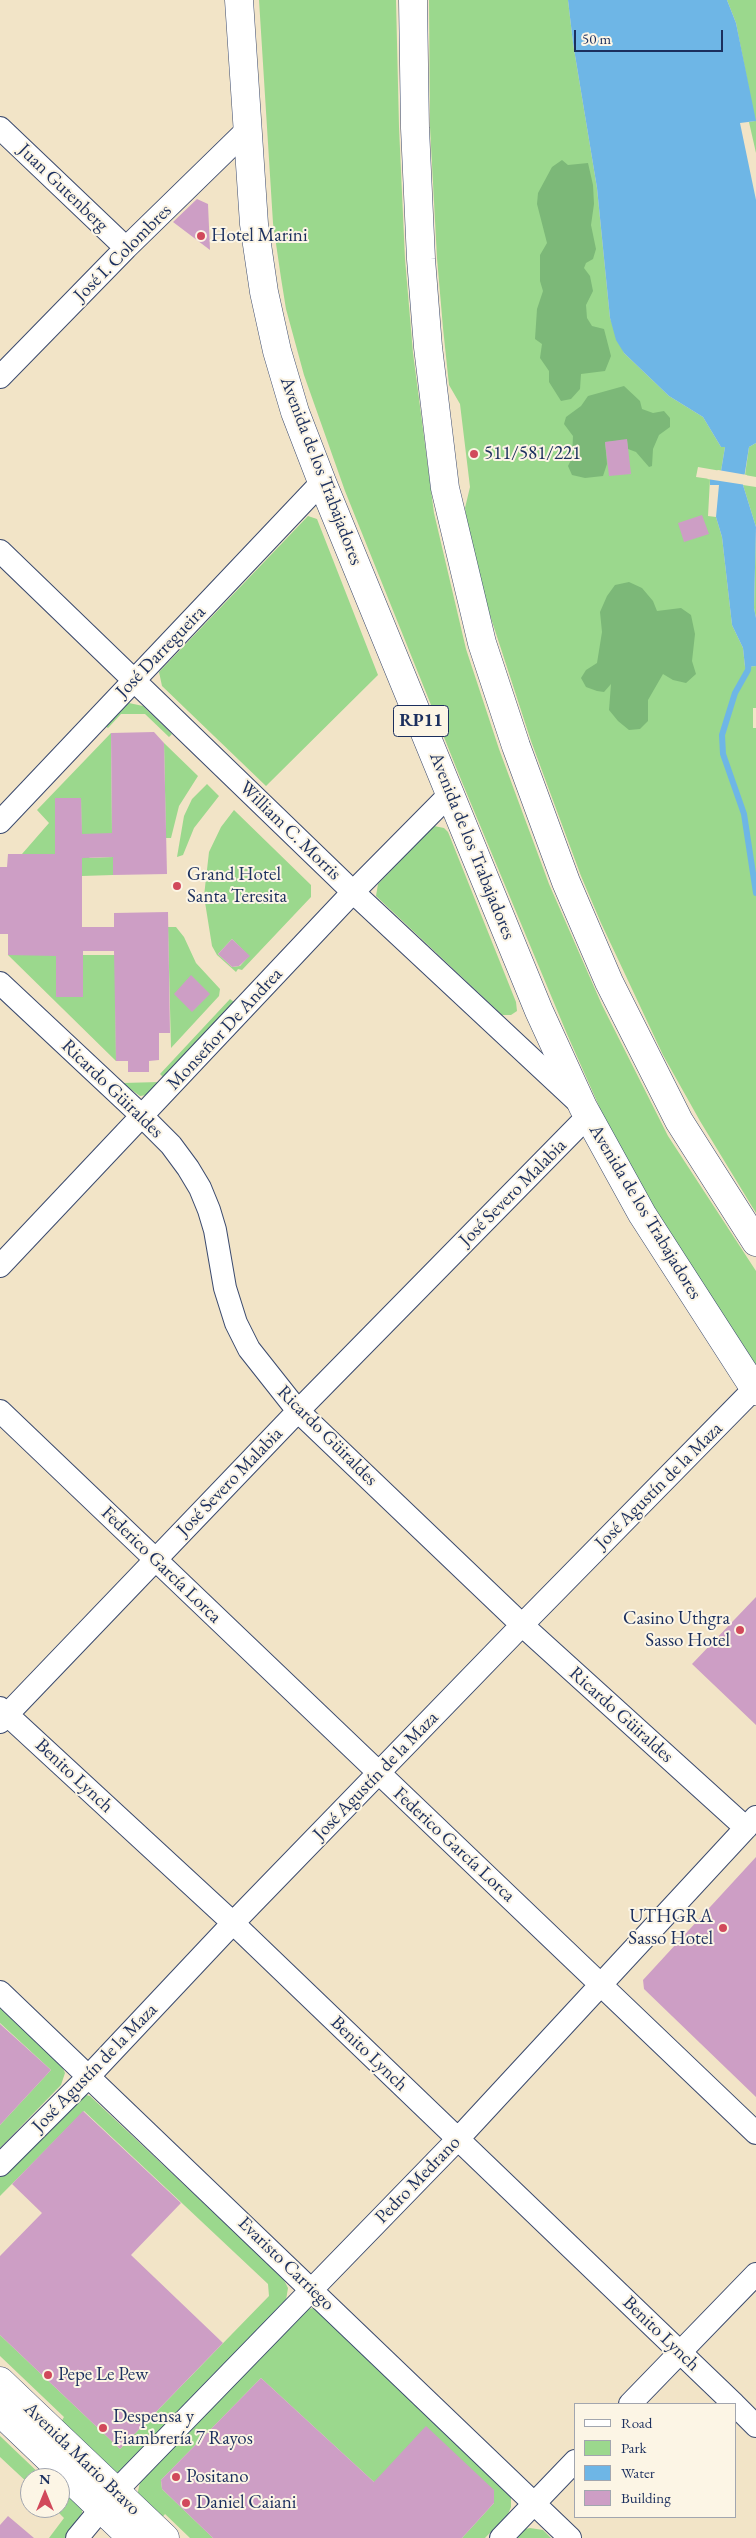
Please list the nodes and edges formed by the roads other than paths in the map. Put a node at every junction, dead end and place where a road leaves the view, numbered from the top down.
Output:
1 (238, 0) edge
2 (413, 0) edge
3 (0, 128) edge
4 (247, 130) junction
5 (126, 248) junction
6 (0, 377) edge
7 (322, 482) junction
8 (0, 551) edge
9 (134, 680) junction
10 (451, 793) junction
11 (0, 822) edge
12 (353, 892) junction
13 (0, 983) edge
14 (586, 1112) junction
15 (142, 1116) junction
16 (756, 1242) edge
17 (0, 1266) edge
18 (755, 1390) edge
19 (0, 1411) edge
20 (298, 1411) junction
21 (155, 1560) junction
22 (522, 1625) junction
23 (2, 1715) edge
24 (379, 1775) junction
25 (751, 1823) edge
26 (233, 1923) junction
27 (603, 1985) junction
28 (0, 1992) edge
29 (89, 2076) junction
30 (756, 2133) edge
31 (457, 2140) junction
32 (0, 2165) edge
33 (756, 2274) edge
34 (312, 2289) junction
35 (680, 2352) junction
36 (0, 2381) edge
37 (631, 2403) edge
38 (732, 2403) edge
39 (736, 2407) edge
40 (0, 2412) edge
41 (756, 2426) edge
42 (574, 2463) edge
43 (108, 2500) junction
44 (534, 2504) junction
45 (77, 2538) edge
46 (132, 2538) edge
47 (165, 2538) edge
48 (501, 2538) edge
49 (570, 2538) edge

1 - 4 main road, Avenida de los Trabajadores / RP11
2 - 16 main road
3 - 5 street, Juan Gutenberg
4 - 5 street, José I. Colombres
4 - 7 main road, Avenida de los Trabajadores / RP11
5 - 6 street, José I. Colombres
7 - 9 street, José Darregueira
7 - 10 main road, Avenida de los Trabajadores / RP11
8 - 9 street, William C. Morris
9 - 11 street, José Darregueira
9 - 12 street, William C. Morris
10 - 12 street, Monseñor De Andrea
10 - 14 main road, Avenida de los Trabajadores / RP11
12 - 14 street, William C. Morris
12 - 15 street, Monseñor De Andrea
13 - 15 street, Ricardo Güiraldes
14 - 18 main road, Avenida de los Trabajadores / RP11
14 - 20 street, José Severo Malabia
15 - 17 street, Monseñor De Andrea
15 - 20 street, Ricardo Güiraldes
18 - 22 street, José Agustín de la Maza
19 - 21 street, Federico García Lorca
20 - 21 street, José Severo Malabia
20 - 22 street, Ricardo Güiraldes
21 - 23 street, José Severo Malabia
21 - 24 street, Federico García Lorca
22 - 24 street, José Agustín de la Maza
22 - 25 street, Ricardo Güiraldes
23 - 26 street, Benito Lynch
24 - 26 street, José Agustín de la Maza
24 - 27 street, Federico García Lorca
25 - 27 street, Pedro Medrano
26 - 29 street, José Agustín de la Maza
26 - 31 street, Benito Lynch
27 - 30 street, Federico García Lorca
27 - 31 street, Pedro Medrano
28 - 29 street, Evaristo Carriego
29 - 32 street, José Agustín de la Maza
29 - 34 street, Evaristo Carriego
31 - 34 street, Pedro Medrano
31 - 35 street, Benito Lynch
33 - 35 street
34 - 43 street, Pedro Medrano
34 - 44 street, Evaristo Carriego
35 - 37 street
35 - 38 street, Benito Lynch
36 - 43 main road, Avenida Mario Bravo
39 - 41 street, Benito Lynch
40 - 43 main road, Avenida Mario Bravo
42 - 44 street
43 - 45 street, Pedro Medrano
43 - 46 main road, Avenida Mario Bravo
43 - 47 main road, Avenida Mario Bravo
44 - 48 street
44 - 49 street, Evaristo Carriego

